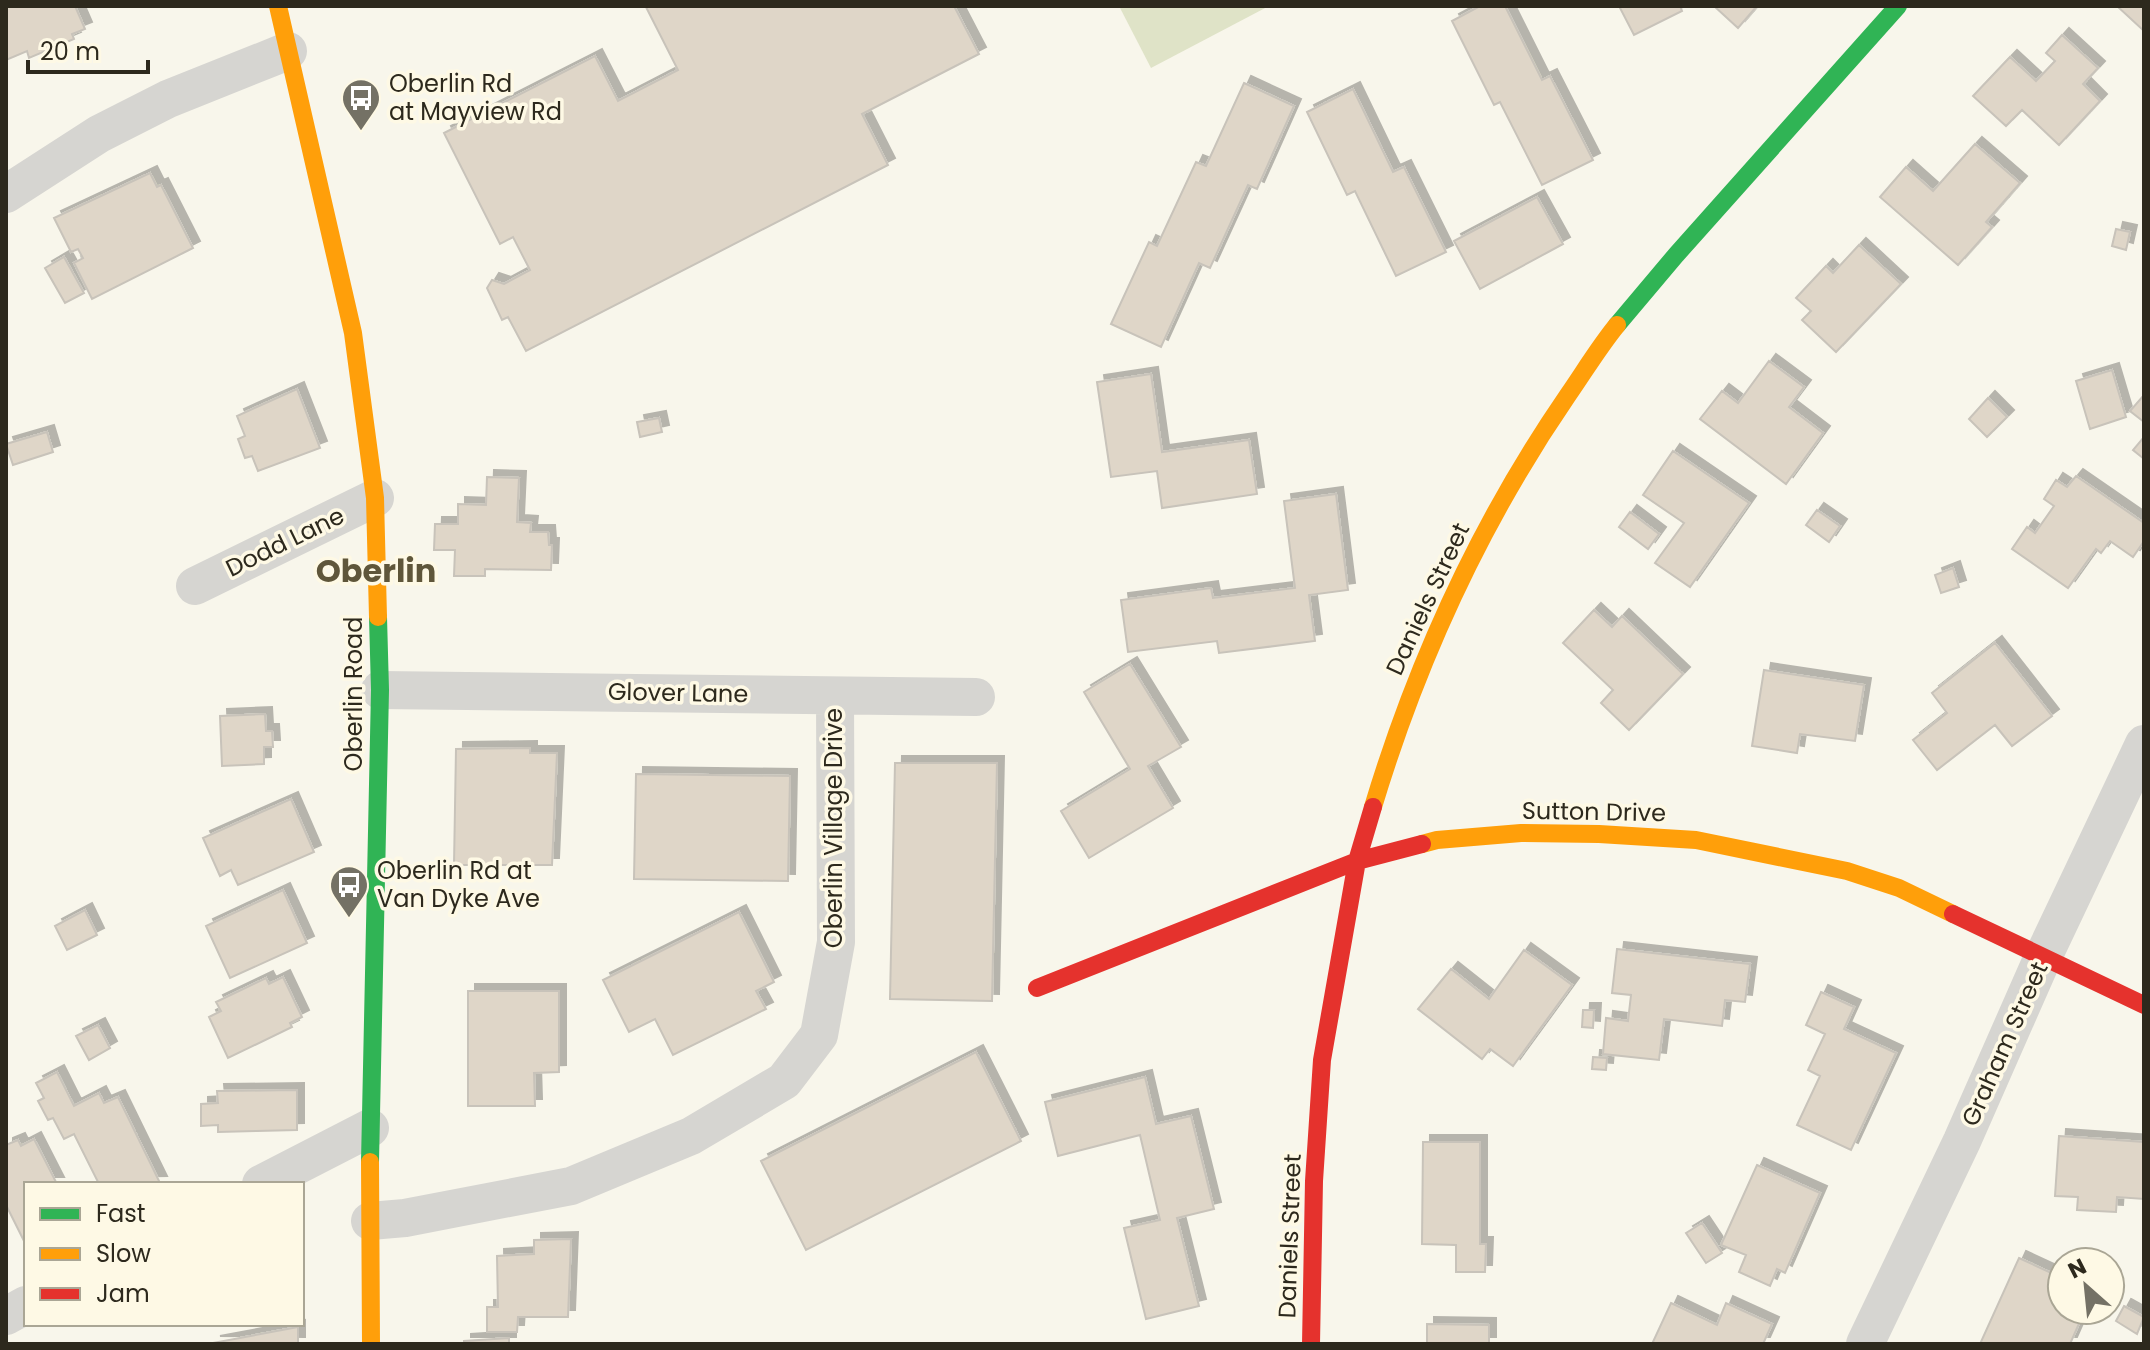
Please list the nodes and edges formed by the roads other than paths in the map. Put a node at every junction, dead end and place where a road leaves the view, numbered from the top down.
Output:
1 (278, 6) edge
2 (1898, 6) edge
3 (288, 51) junction
4 (6, 194) edge
5 (375, 498) junction
6 (195, 586) dead end
7 (380, 690) junction
8 (835, 696) junction
9 (976, 697) dead end
10 (2144, 744) edge
11 (1357, 861) junction
12 (2043, 957) junction
13 (1037, 988) dead end
14 (2144, 1005) edge
15 (370, 1128) junction
16 (265, 1182) edge
17 (370, 1221) junction
18 (24, 1306) edge
19 (6, 1316) edge
20 (371, 1344) edge
21 (1311, 1344) edge
22 (1865, 1344) edge

1 - 3 street, Oberlin Road
2 - 11 street, Daniels Street
3 - 4 street
3 - 5 street, Oberlin Road
5 - 6 street, Dodd Lane
5 - 7 street, Oberlin Road
7 - 8 street, Glover Lane
7 - 15 street, Oberlin Road
8 - 9 street, Glover Lane
8 - 17 street, Oberlin Village Drive
10 - 12 street, Graham Street
11 - 12 street, Sutton Drive
11 - 13 street, Sutton Drive
11 - 21 street, Daniels Street
12 - 14 street, Sutton Drive
12 - 22 street, Graham Street
15 - 16 street
15 - 17 street, Oberlin Road
17 - 20 street, Oberlin Road
18 - 19 street

